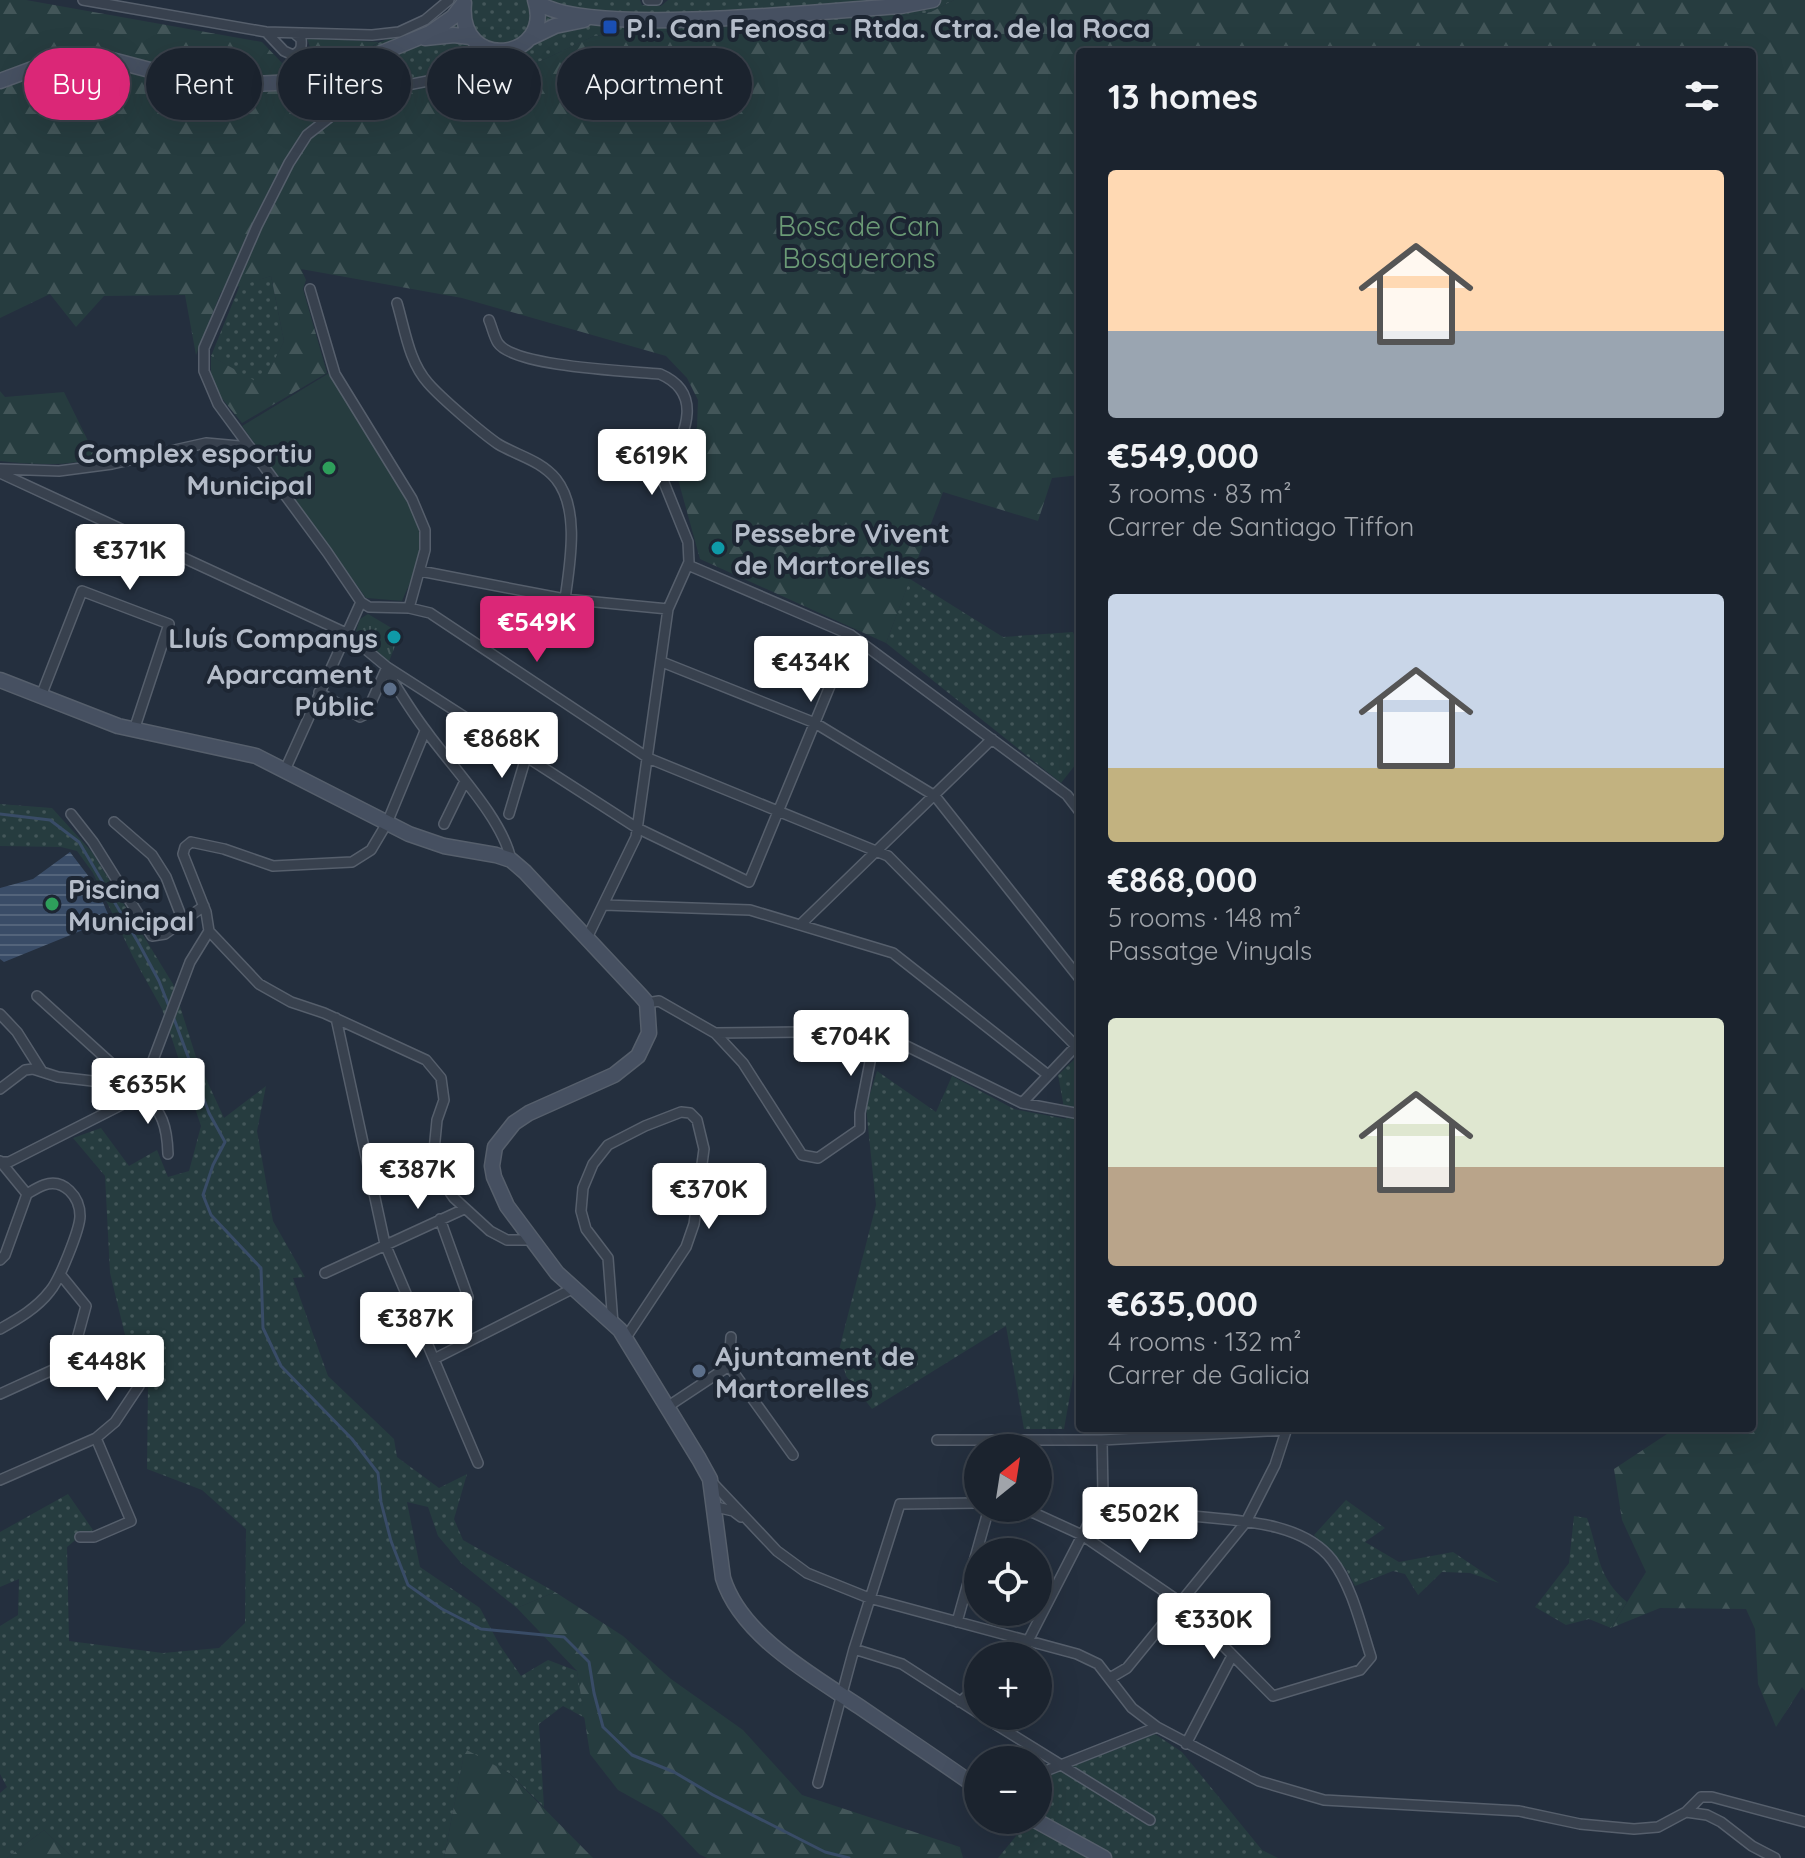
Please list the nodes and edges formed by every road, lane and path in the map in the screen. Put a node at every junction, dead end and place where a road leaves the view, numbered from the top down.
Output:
1 (83, 0) edge
2 (449, 0) edge
3 (648, 0) edge
4 (657, 0) edge
5 (933, 0) edge
6 (465, 1) edge
7 (536, 1) edge
8 (597, 18) junction
9 (266, 32) junction
10 (295, 34) junction
11 (530, 38) junction
12 (413, 39) junction
13 (475, 41) junction
14 (476, 48) edge
15 (497, 48) edge
16 (518, 48) edge
17 (0, 81) edge
18 (427, 82) edge
19 (310, 289) dead end
20 (397, 303) dead end
21 (489, 320) dead end
22 (250, 447) junction
23 (0, 471) edge
24 (688, 565) junction
25 (420, 571) junction
26 (565, 599) junction
27 (361, 602) junction
28 (409, 608) junction
29 (668, 609) junction
30 (346, 633) junction
31 (851, 635) junction
32 (662, 662) junction
33 (387, 667) junction
34 (0, 680) edge
35 (319, 692) junction
36 (41, 696) junction
37 (815, 723) junction
38 (134, 730) junction
39 (425, 731) junction
40 (992, 739) junction
41 (526, 757) junction
42 (648, 758) junction
43 (285, 770) junction
44 (465, 781) junction
45 (935, 796) junction
46 (1076, 807) edge
47 (779, 810) junction
48 (71, 814) dead end
49 (509, 814) dead end
50 (114, 822) dead end
51 (387, 823) junction
52 (444, 824) dead end
53 (637, 828) junction
54 (877, 851) junction
55 (511, 860) junction
56 (604, 905) junction
57 (204, 906) junction
58 (183, 921) junction
59 (801, 924) junction
60 (209, 931) junction
61 (586, 940) junction
62 (1076, 974) edge
63 (37, 996) dead end
64 (647, 1003) junction
65 (0, 1014) edge
66 (336, 1018) junction
67 (876, 1031) junction
68 (715, 1033) junction
69 (1076, 1042) edge
70 (1076, 1046) edge
71 (41, 1070) junction
72 (122, 1073) junction
73 (1048, 1075) junction
74 (144, 1088) junction
75 (0, 1089) edge
76 (1022, 1103) junction
77 (1076, 1113) edge
78 (168, 1154) dead end
79 (1, 1163) edge
80 (27, 1194) junction
81 (464, 1209) junction
82 (440, 1219) junction
83 (532, 1240) junction
84 (385, 1244) junction
85 (0, 1260) edge
86 (325, 1273) dead end
87 (60, 1274) junction
88 (572, 1289) junction
89 (468, 1297) dead end
90 (613, 1324) junction
91 (0, 1329) edge
92 (731, 1337) dead end
93 (625, 1339) junction
94 (434, 1359) junction
95 (729, 1366) junction
96 (139, 1386) dead end
97 (0, 1394) edge
98 (667, 1407) junction
99 (1237, 1432) edge
100 (1286, 1432) edge
101 (96, 1438) junction
102 (937, 1440) dead end
103 (1102, 1440) junction
104 (793, 1455) dead end
105 (478, 1463) dead end
106 (710, 1479) junction
107 (0, 1480) edge
108 (1103, 1495) junction
109 (731, 1502) junction
110 (712, 1503) junction
111 (964, 1503) edge
112 (739, 1515) junction
113 (1052, 1521) edge
114 (985, 1522) edge
115 (1246, 1522) junction
116 (750, 1523) junction
117 (714, 1526) junction
118 (1082, 1535) junction
119 (80, 1537) dead end
120 (869, 1598) junction
121 (1180, 1602) junction
122 (957, 1622) junction
123 (1028, 1641) junction
124 (854, 1649) junction
125 (1232, 1656) junction
126 (1110, 1678) junction
127 (841, 1695) junction
128 (964, 1698) edge
129 (960, 1702) junction
130 (964, 1705) edge
131 (1157, 1727) junction
132 (1004, 1730) edge
133 (1186, 1744) junction
134 (1061, 1765) junction
135 (1052, 1769) edge
136 (964, 1778) edge
137 (818, 1783) dead end
138 (1686, 1812) junction
139 (1150, 1820) dead end
140 (1805, 1822) edge
141 (1052, 1829) edge
142 (1104, 1858) edge
143 (1775, 1858) edge

1 - 9 street
2 - 10 street
3 - 4 street
5 - 8 street
6 - 12 street
6 - 13 street
7 - 8 street
7 - 11 street
8 - 11 street
9 - 10 street
9 - 10 street
11 - 16 street
12 - 13 street
12 - 17 street
13 - 14 street
13 - 15 street
18 - 22 street
19 - 25 street
20 - 26 street
21 - 24 street
22 - 23 street
22 - 27 street
23 - 30 street
24 - 29 street
24 - 31 street
25 - 26 street
25 - 28 street
26 - 29 street
27 - 28 street
27 - 30 street
28 - 42 street
29 - 32 street
30 - 33 street
30 - 35 street
31 - 37 street
31 - 40 street
32 - 37 street
32 - 42 street
33 - 35 street
33 - 39 street
33 - 41 street
34 - 36 street
35 - 43 street
36 - 38 street
36 - 38 street
37 - 45 street
37 - 47 street
38 - 43 street
39 - 44 street
39 - 51 street
40 - 45 street
40 - 46 street
41 - 49 street
41 - 53 street
42 - 47 street
42 - 53 street
43 - 51 street
44 - 52 street
44 - 55 street
45 - 54 street
45 - 62 street
47 - 53 street
47 - 54 street
48 - 58 street
50 - 58 street
51 - 55 street
51 - 57 street
53 - 56 street
54 - 59 street
54 - 69 street
55 - 61 street
56 - 59 street
56 - 61 street
57 - 58 street
57 - 60 street
59 - 73 street
60 - 66 street
60 - 74 street
61 - 64 street
63 - 72 street
64 - 68 street
64 - 83 street
65 - 71 street
66 - 81 street
66 - 84 street
67 - 68 street
67 - 68 street
67 - 76 street
70 - 73 street
71 - 72 street
71 - 75 street
72 - 74 street
73 - 76 street
74 - 78 street
74 - 79 street
76 - 77 street
79 - 80 street
80 - 85 street
80 - 87 street
81 - 82 street
81 - 83 street
82 - 84 street
82 - 89 street
83 - 88 street
84 - 86 street
84 - 94 street
87 - 91 street
87 - 97 street
88 - 90 street
88 - 94 street
90 - 93 street
90 - 93 street
92 - 95 street
93 - 98 street
94 - 105 street
95 - 98 street
95 - 104 street
96 - 101 street
98 - 106 street
99 - 103 street
100 - 115 street
101 - 107 street
101 - 119 street
102 - 103 street
103 - 108 street
106 - 109 street
106 - 110 street
108 - 115 street
108 - 118 street
109 - 110 street
109 - 116 street
110 - 112 street
110 - 117 street
111 - 120 street
112 - 116 street
112 - 117 street
113 - 118 street
114 - 122 street
115 - 121 street
115 - 125 street
116 - 120 street
117 - 127 street
118 - 121 street
118 - 123 street
120 - 122 street
120 - 124 street
121 - 125 street
121 - 126 street
122 - 123 street
123 - 126 street
124 - 127 street
124 - 129 street
125 - 133 street
126 - 131 street
127 - 136 street
127 - 137 street
128 - 129 street
129 - 130 street
131 - 133 street
131 - 134 street
132 - 134 street
133 - 138 street
134 - 135 street
134 - 139 street
138 - 140 street
138 - 143 street
141 - 142 street

